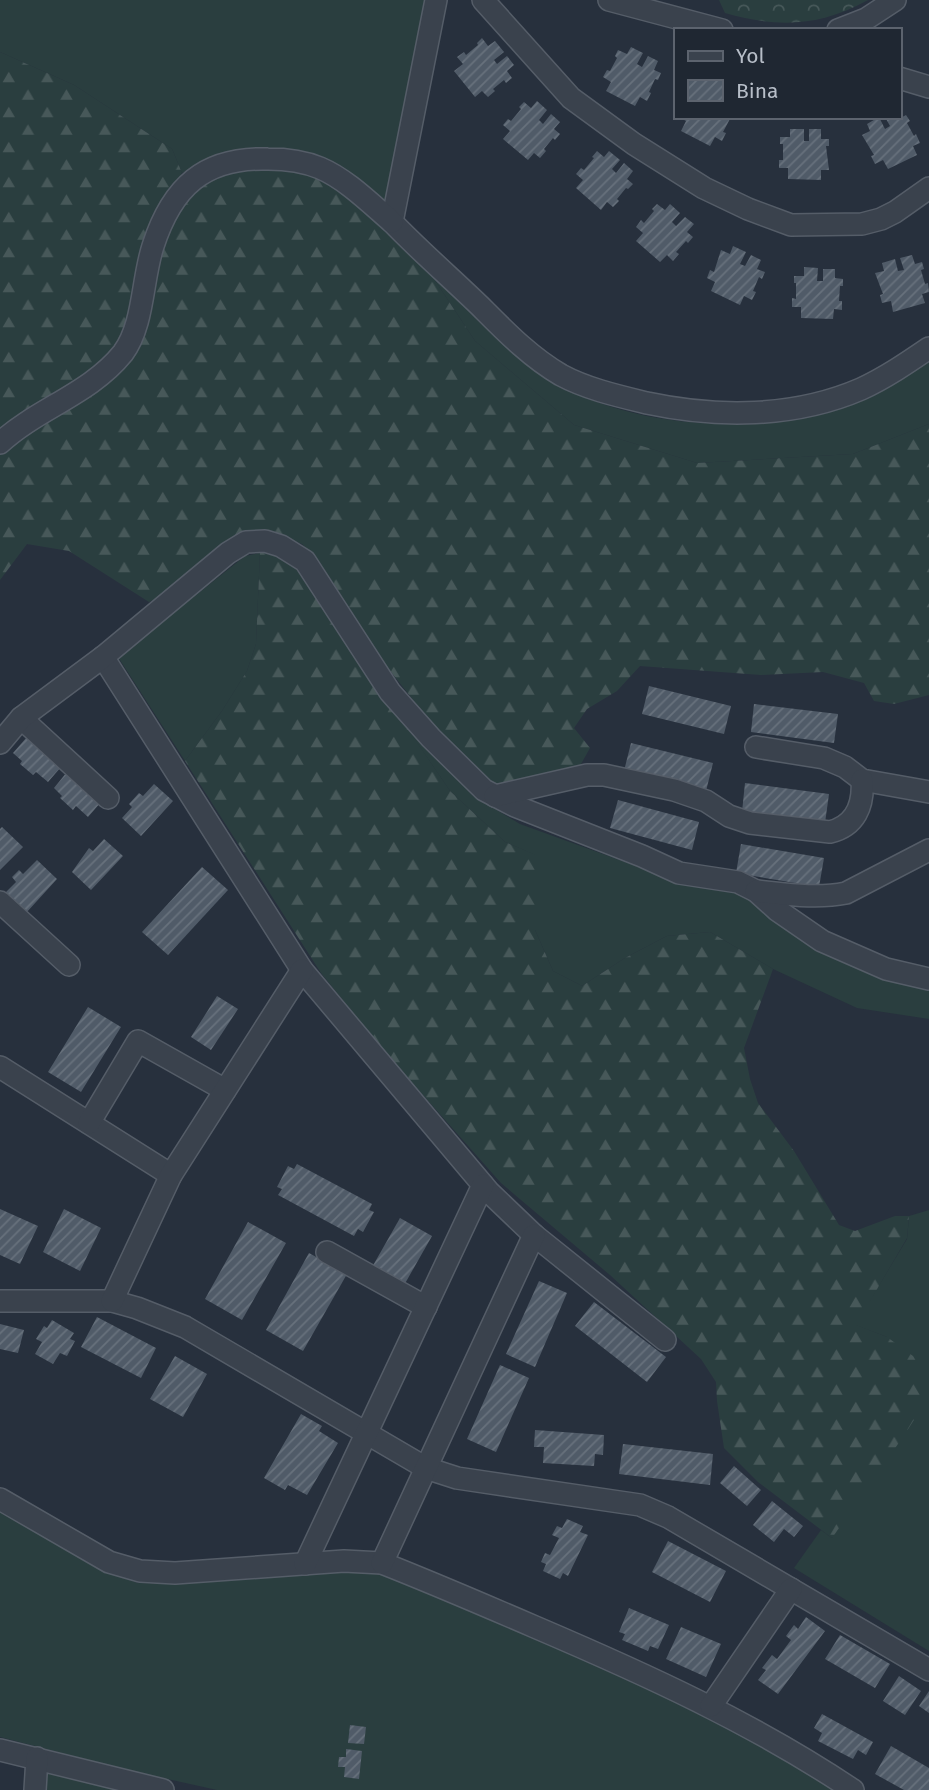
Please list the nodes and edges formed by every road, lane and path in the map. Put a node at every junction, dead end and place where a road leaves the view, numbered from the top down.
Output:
1 (436, 0) edge
2 (483, 0) edge
3 (609, 0) edge
4 (895, 0) edge
5 (714, 28) edge
6 (843, 28) edge
7 (901, 79) edge
8 (929, 86) edge
9 (929, 188) edge
10 (392, 222) junction
11 (929, 348) edge
12 (0, 443) edge
13 (103, 657) junction
14 (21, 718) junction
15 (0, 743) edge
16 (756, 747) dead end
17 (862, 780) junction
18 (929, 792) edge
19 (495, 796) junction
20 (108, 798) dead end
21 (929, 850) edge
22 (755, 891) junction
23 (0, 902) edge
24 (69, 965) dead end
25 (302, 970) junction
26 (929, 979) edge
27 (0, 1067) edge
28 (225, 1090) junction
29 (89, 1123) junction
30 (171, 1175) junction
31 (483, 1185) junction
32 (534, 1235) junction
33 (327, 1252) dead end
34 (0, 1301) edge
35 (112, 1301) junction
36 (426, 1307) junction
37 (665, 1340) dead end
38 (367, 1434) junction
39 (426, 1468) junction
40 (0, 1499) edge
41 (382, 1563) junction
42 (305, 1564) junction
43 (791, 1589) junction
44 (929, 1670) edge
45 (711, 1706) junction
46 (0, 1749) edge
47 (37, 1758) junction
48 (35, 1790) edge
49 (163, 1790) edge
50 (853, 1790) edge

1 - 10 street
2 - 9 street
3 - 5 street
4 - 6 street
7 - 8 street
10 - 11 street
10 - 12 street
13 - 14 street
13 - 19 street
13 - 25 street
14 - 15 street
14 - 20 street
16 - 17 street
17 - 18 street
17 - 19 street
19 - 22 street
21 - 22 street
22 - 26 street
23 - 24 street
25 - 28 street
25 - 31 street
27 - 29 street
28 - 29 street
28 - 30 street
29 - 30 street
30 - 35 street
31 - 32 street
31 - 36 street
32 - 37 street
32 - 39 street
33 - 36 street
34 - 35 street
35 - 38 street
36 - 38 street
38 - 39 street
38 - 42 street
39 - 41 street
39 - 43 street
40 - 42 street
41 - 42 street
41 - 45 street
43 - 44 street
43 - 45 street
45 - 50 street
46 - 47 street
47 - 48 street
47 - 49 street

